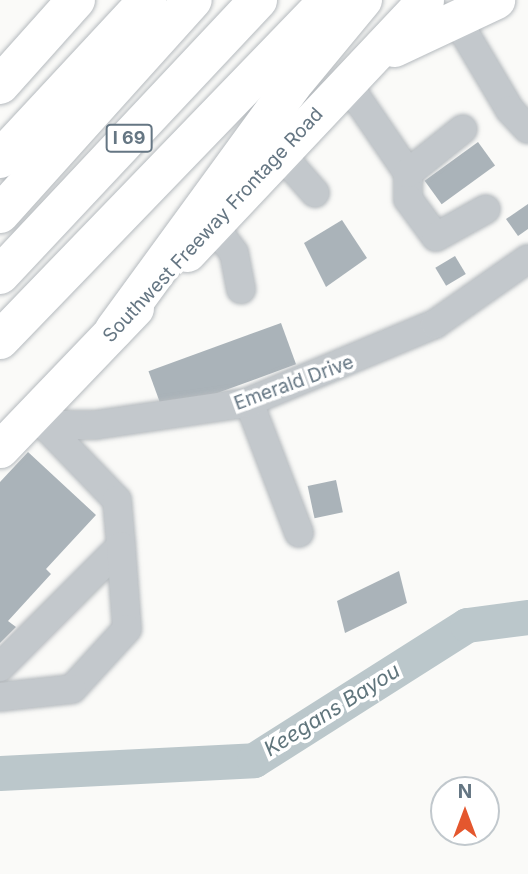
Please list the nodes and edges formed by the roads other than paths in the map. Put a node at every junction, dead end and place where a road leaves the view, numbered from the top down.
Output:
1 (148, 0) edge
2 (193, 0) edge
3 (258, 0) edge
4 (328, 0) edge
5 (344, 0) edge
6 (363, 0) edge
7 (496, 0) edge
8 (72, 6) edge
9 (440, 8) edge
10 (294, 34) junction
11 (0, 66) edge
12 (0, 85) edge
13 (341, 91) junction
14 (463, 129) dead end
15 (528, 129) edge
16 (280, 153) junction
17 (0, 159) edge
18 (408, 173) junction
19 (315, 193) dead end
20 (486, 209) dead end
21 (0, 214) edge
22 (213, 225) junction
23 (528, 259) edge
24 (0, 275) edge
25 (242, 289) dead end
26 (114, 330) junction
27 (0, 340) edge
28 (249, 402) junction
29 (35, 415) junction
30 (0, 449) edge
31 (299, 533) dead end
32 (121, 546) junction
33 (0, 667) edge
34 (0, 697) edge

1 - 17 highway
2 - 21 highway
3 - 24 highway, I 69
4 - 10 highway
5 - 10 highway
6 - 26 highway
7 - 9 main road
8 - 11 highway
8 - 12 highway
9 - 13 main road, Southwest Freeway Frontage Road
9 - 15 street
10 - 27 highway
13 - 16 main road, Southwest Freeway Frontage Road
13 - 18 street
14 - 18 street
16 - 19 street
16 - 22 main road, Southwest Freeway Frontage Road
18 - 20 street
22 - 25 street
22 - 26 main road, Southwest Freeway Frontage Road
23 - 28 street, Emerald Drive
26 - 29 main road, Southwest Freeway Frontage Road
28 - 29 street, Emerald Drive
28 - 31 street
29 - 30 main road, Southwest Freeway Frontage Road
29 - 32 street
32 - 33 street
32 - 34 street

